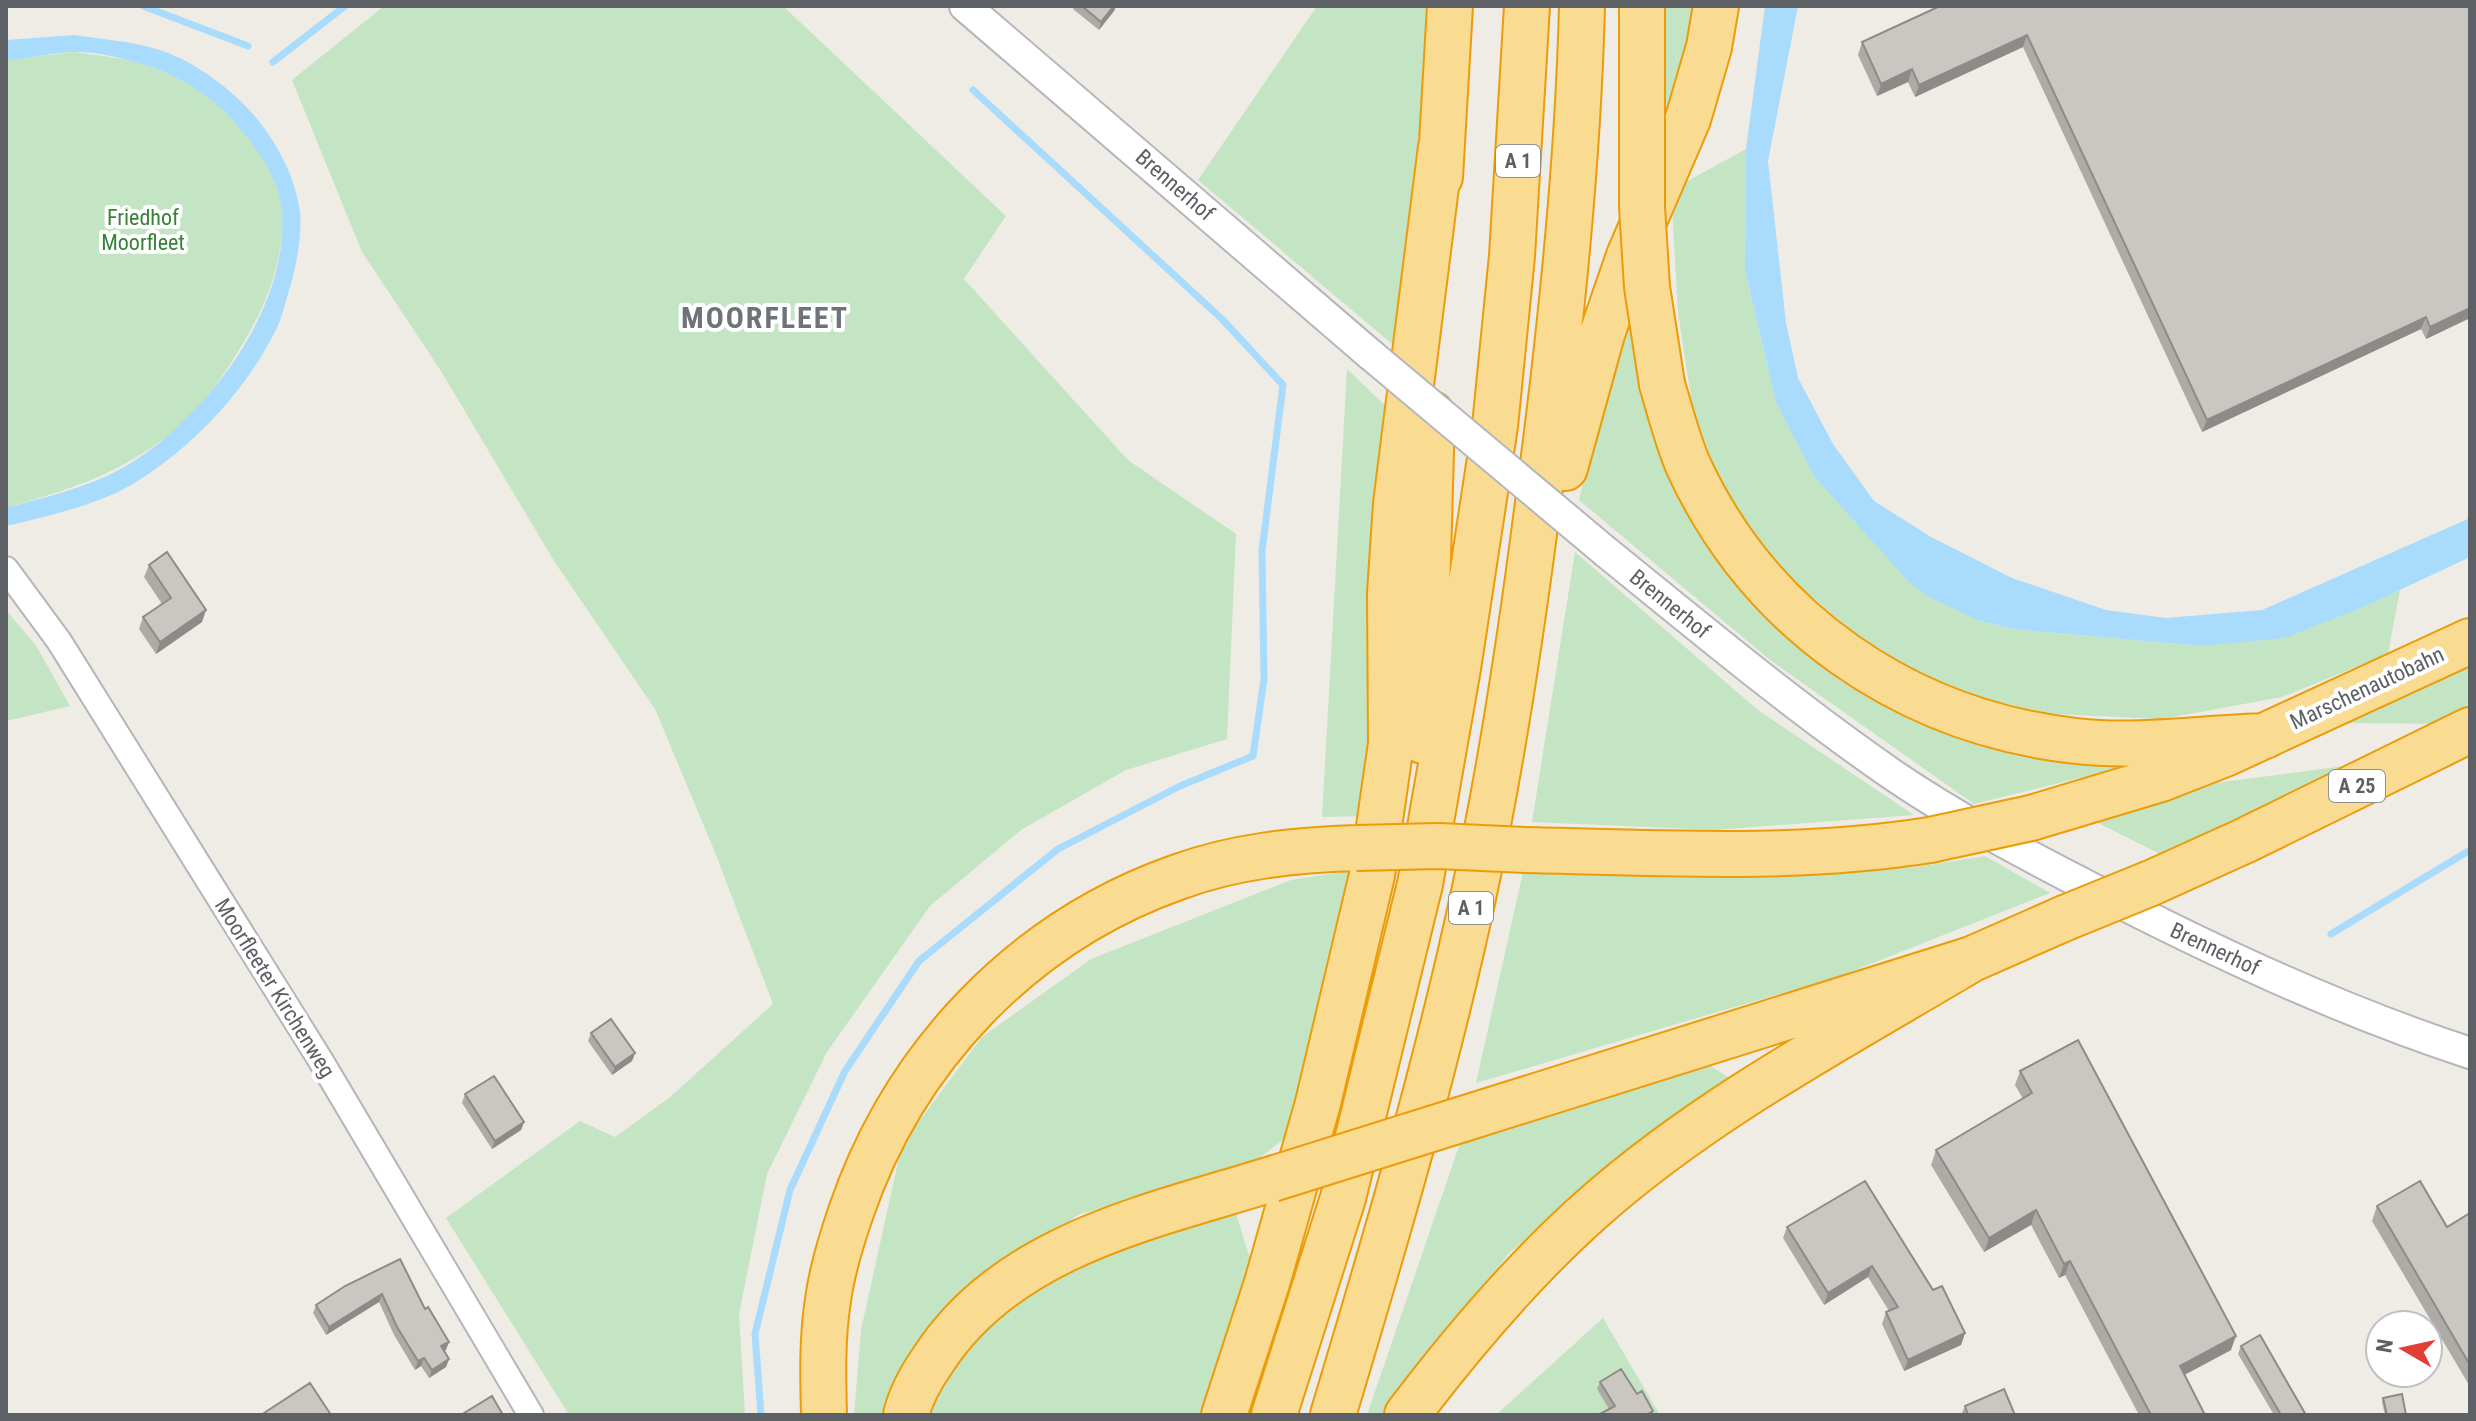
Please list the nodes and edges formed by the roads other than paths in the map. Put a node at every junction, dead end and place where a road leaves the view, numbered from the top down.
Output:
1 (965, 6) edge
2 (1450, 6) edge
3 (1527, 6) edge
4 (1582, 6) edge
5 (1642, 6) edge
6 (1716, 6) edge
7 (1441, 147) junction
8 (6, 569) edge
9 (1525, 608) junction
10 (2470, 641) edge
11 (2470, 730) edge
12 (2265, 736) junction
13 (1420, 884) junction
14 (1972, 959) junction
15 (2470, 1053) edge
16 (531, 1415) edge
17 (824, 1415) edge
18 (906, 1415) edge
19 (1224, 1415) edge
20 (1274, 1415) edge
21 (1333, 1415) edge
22 (1407, 1415) edge

1 - 15 street, Brennerhof, bridge
2 - 7 highway
3 - 13 highway, A 1
4 - 9 highway, A 1
5 - 12 highway, bridge
6 - 9 highway
7 - 13 highway
7 - 19 highway
8 - 16 street, Moorfleeter Kirchenweg
9 - 21 highway, A 1
10 - 12 highway, Marschenautobahn
11 - 14 highway, A 25, bridge
12 - 17 highway, Marschenautobahn, bridge
13 - 20 highway, A 1
14 - 18 highway, bridge
14 - 22 highway

